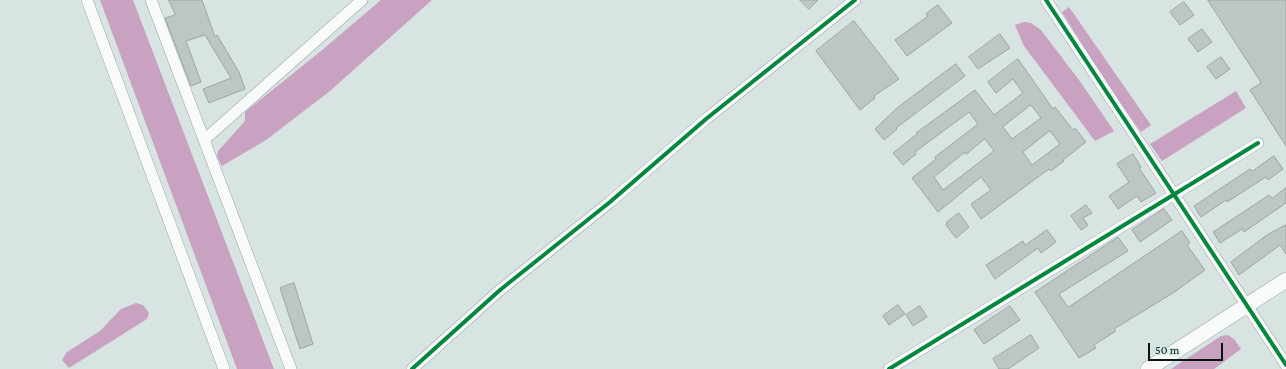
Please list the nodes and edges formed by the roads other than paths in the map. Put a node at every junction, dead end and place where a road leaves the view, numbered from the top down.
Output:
1 (87, 0) edge
2 (151, 0) edge
3 (362, 0) edge
4 (855, 0) edge
5 (1046, 0) edge
6 (204, 140) junction
7 (1258, 143) dead end
8 (1174, 194) junction
9 (1286, 280) edge
10 (1247, 306) junction
11 (1286, 365) edge
12 (224, 369) edge
13 (291, 369) edge
14 (412, 369) edge
15 (889, 369) edge
16 (1148, 369) edge

1 - 12 street
2 - 6 street
3 - 6 street
4 - 14 street
5 - 8 street
6 - 13 street
7 - 8 street
8 - 10 street
8 - 15 street
9 - 10 main road
10 - 11 street
10 - 16 main road

